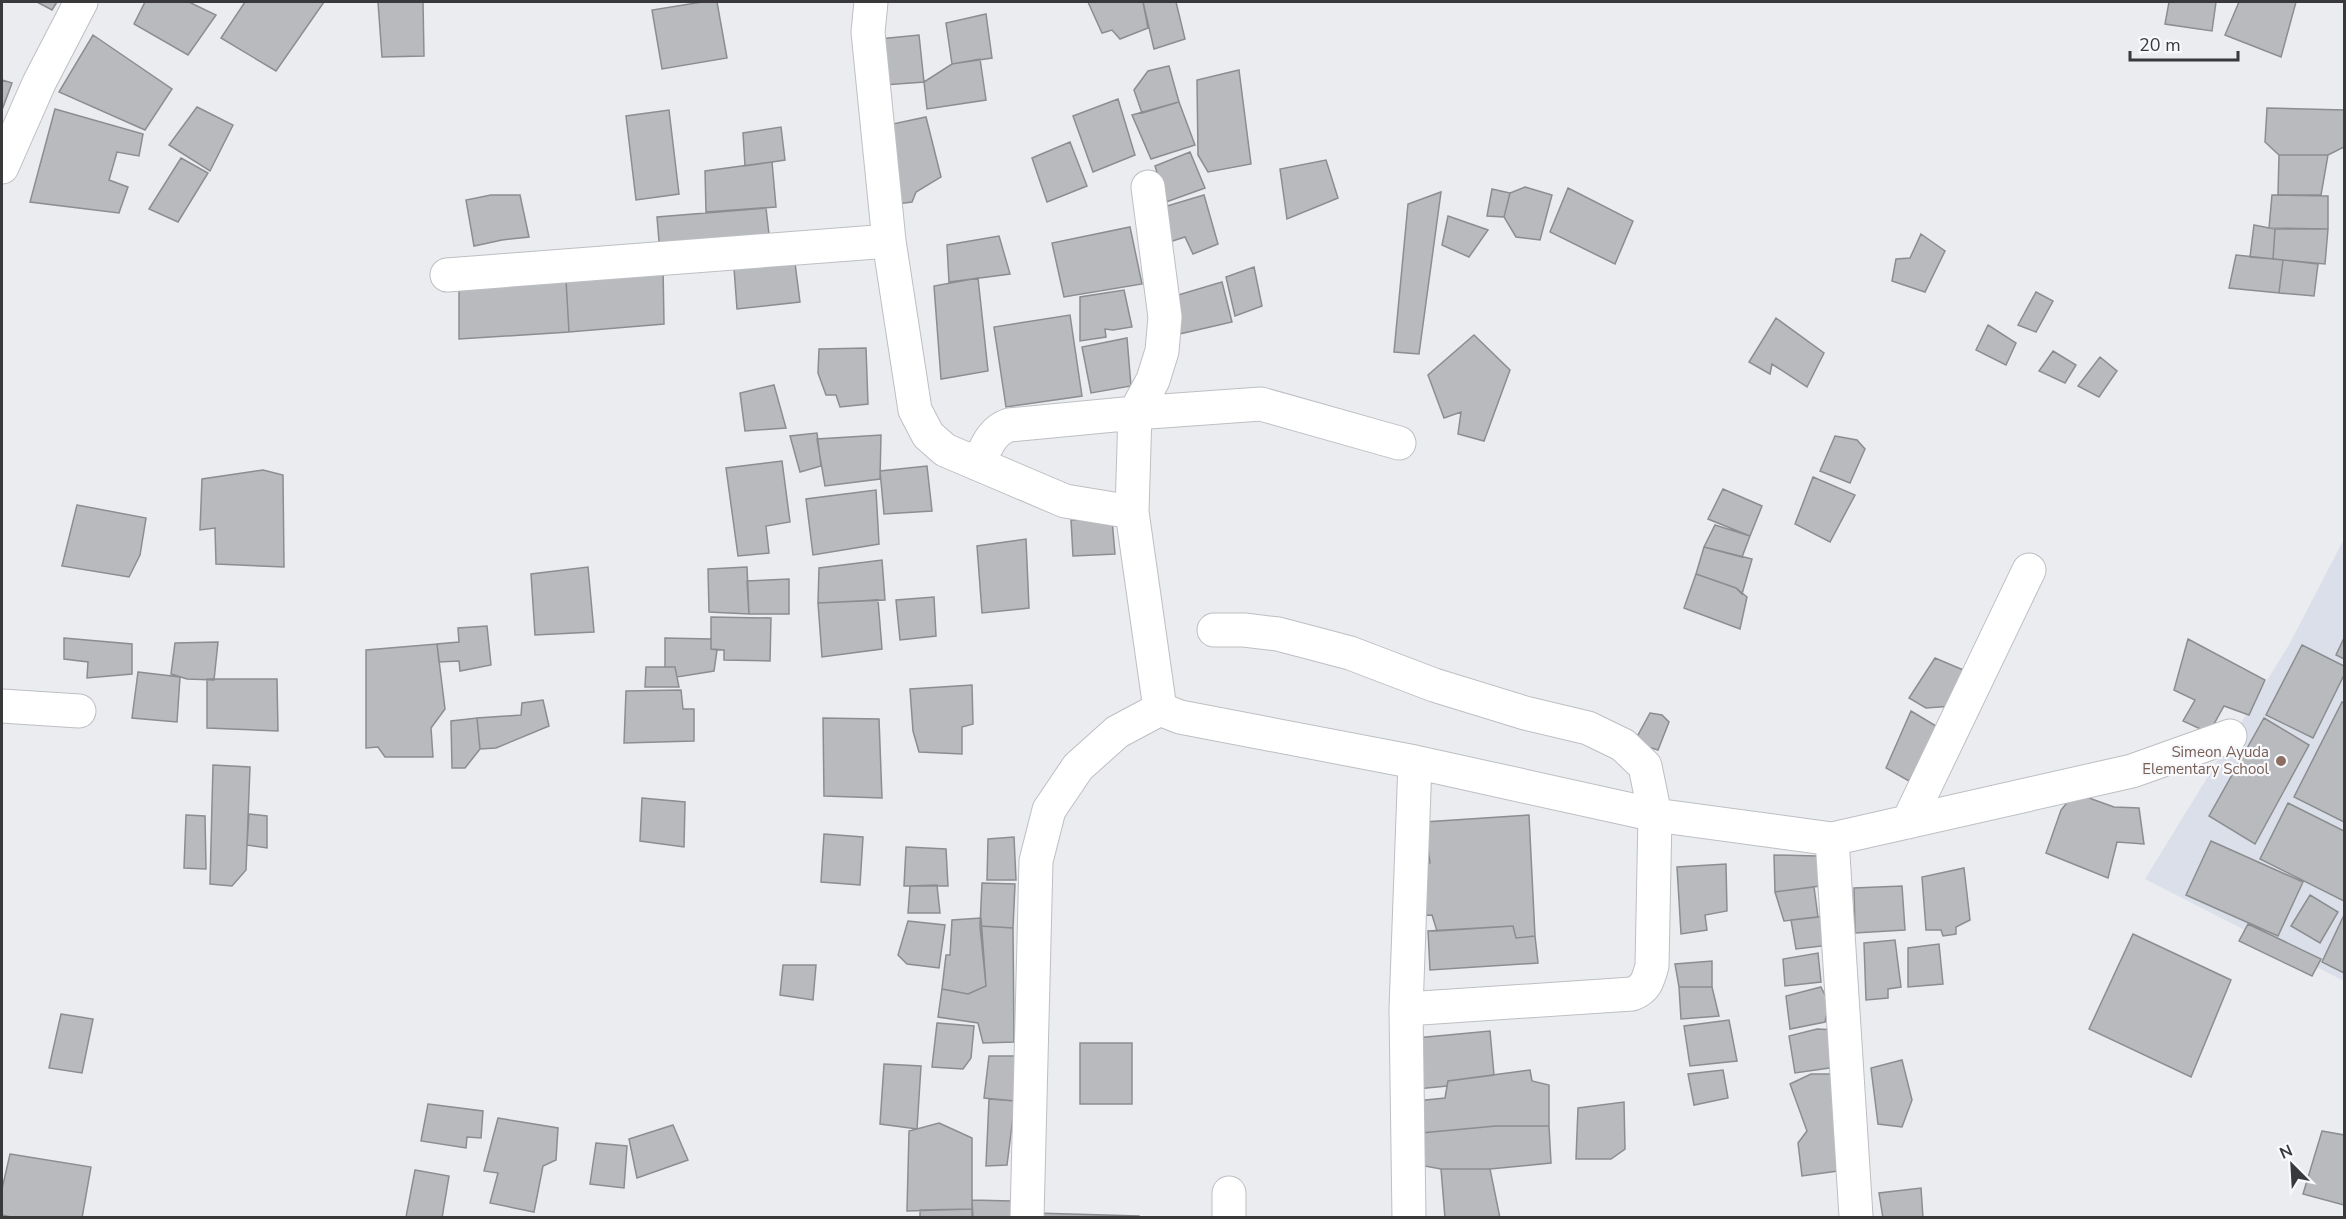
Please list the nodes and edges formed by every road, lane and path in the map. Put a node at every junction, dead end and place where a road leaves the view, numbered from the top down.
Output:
1 (81, 2) edge
2 (871, 2) edge
3 (2, 167) edge
4 (1148, 187) dead end
5 (889, 241) junction
6 (447, 275) dead end
7 (1135, 413) junction
8 (1399, 443) dead end
9 (978, 464) junction
10 (1132, 512) junction
11 (2029, 570) dead end
12 (1214, 630) dead end
13 (2, 706) edge
14 (1160, 709) junction
15 (79, 711) dead end
16 (2230, 736) dead end
17 (1415, 762) junction
18 (1655, 815) junction
19 (1908, 822) junction
20 (1832, 839) junction
21 (1406, 1009) junction
22 (1856, 1216) dead end
23 (1027, 1218) edge
24 (1409, 1218) edge

1 - 3 street
2 - 5 street
4 - 7 street
5 - 6 street
5 - 9 street
7 - 8 street
7 - 9 street
7 - 10 street
9 - 10 street
10 - 14 street
11 - 19 street
12 - 18 street
13 - 15 street
14 - 17 street
14 - 23 street
16 - 19 street
17 - 18 street
17 - 21 street
18 - 20 street
18 - 21 street
19 - 20 street
20 - 22 street
21 - 24 street

